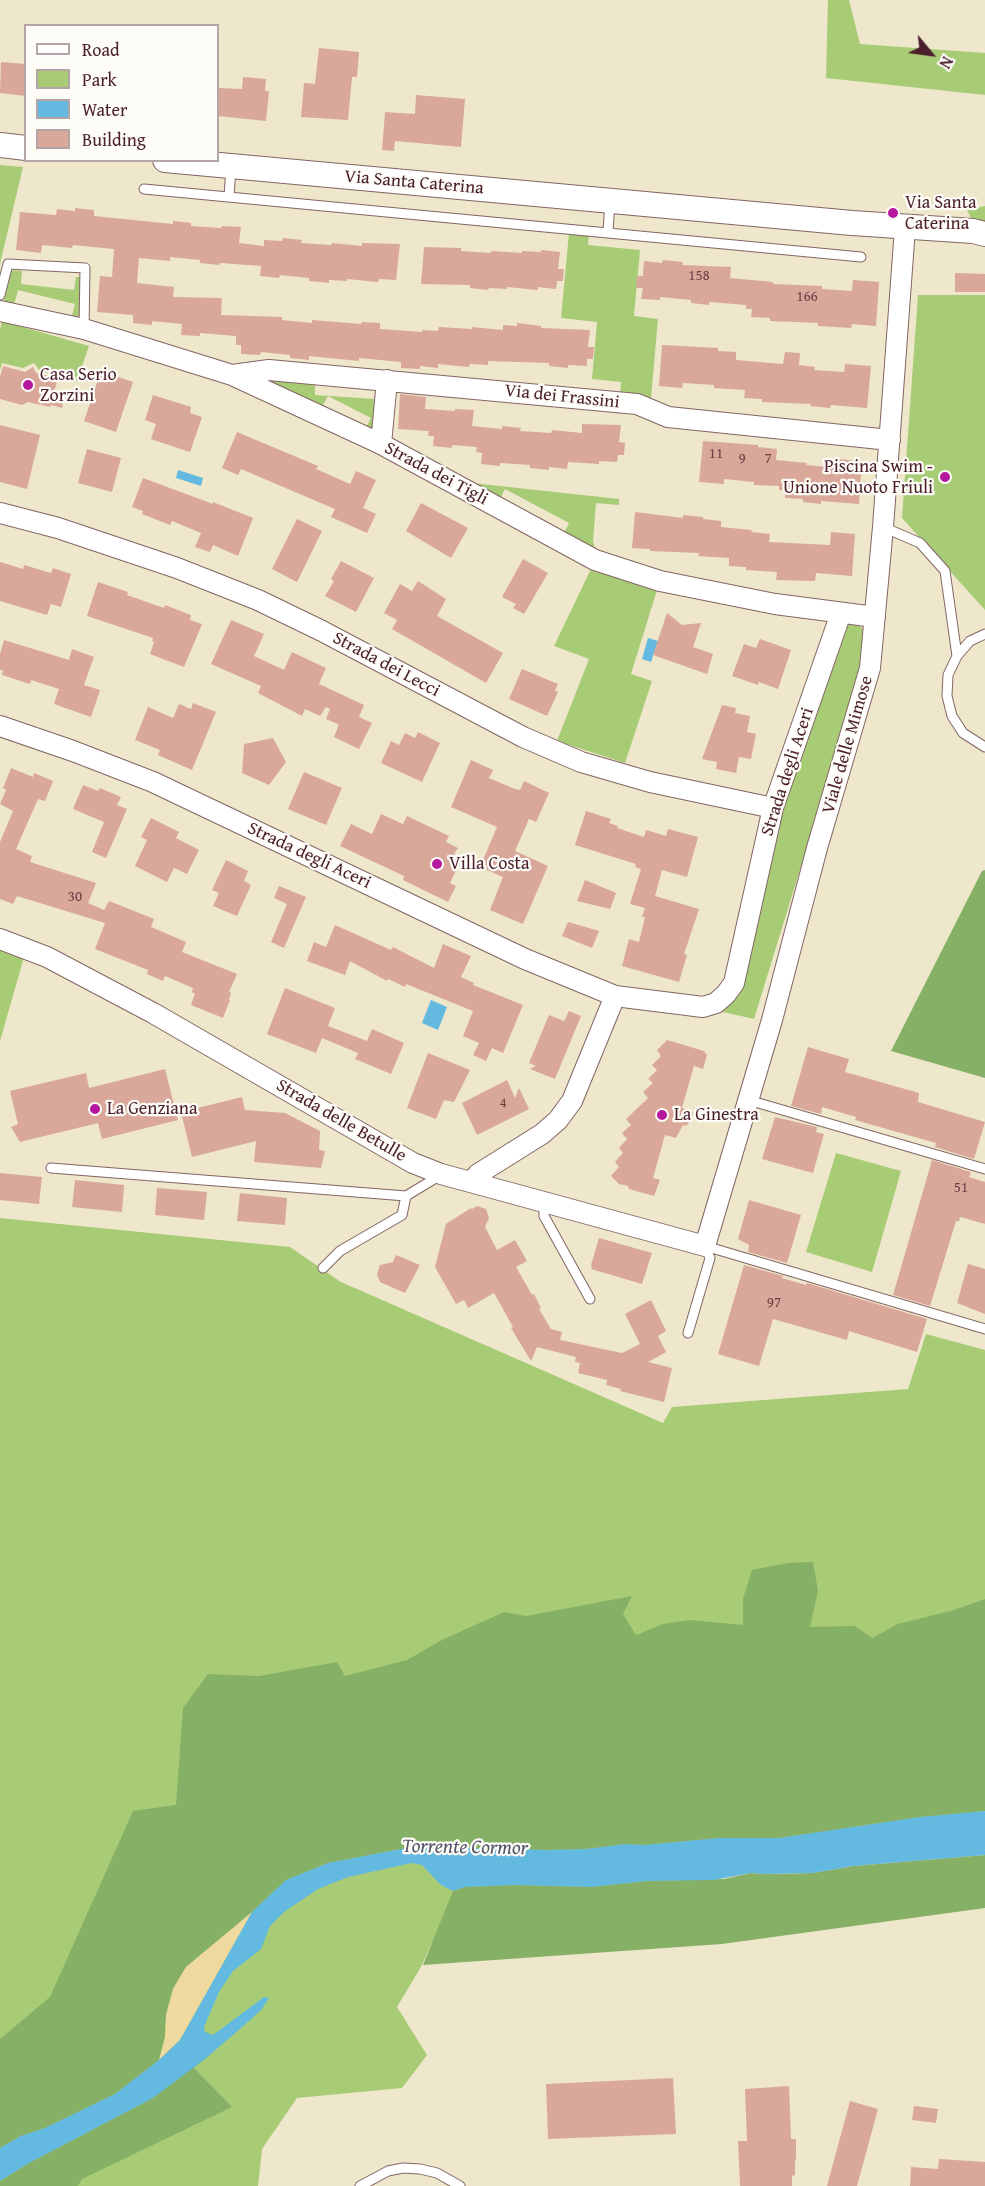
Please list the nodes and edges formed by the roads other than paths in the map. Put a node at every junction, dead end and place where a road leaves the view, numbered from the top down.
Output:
1 (0, 145) edge
2 (24, 148) edge
3 (184, 162) edge
4 (231, 167) junction
5 (144, 189) dead end
6 (229, 196) junction
7 (610, 201) junction
8 (905, 228) junction
9 (608, 232) junction
10 (985, 234) edge
11 (861, 257) dead end
12 (0, 296) edge
13 (0, 311) edge
14 (84, 329) junction
15 (232, 375) junction
16 (387, 380) junction
17 (890, 440) junction
18 (381, 444) junction
19 (0, 513) edge
20 (883, 527) junction
21 (841, 613) junction
22 (876, 617) junction
23 (985, 634) edge
24 (957, 656) junction
25 (0, 726) edge
26 (985, 747) edge
27 (773, 808) junction
28 (0, 939) edge
29 (615, 996) junction
30 (748, 1100) junction
31 (51, 1168) dead end
32 (985, 1169) edge
33 (441, 1174) junction
34 (471, 1182) junction
35 (406, 1196) junction
36 (544, 1202) junction
37 (705, 1246) junction
38 (323, 1268) dead end
39 (590, 1299) dead end
40 (985, 1329) edge
41 (688, 1333) dead end
42 (360, 2186) edge
43 (460, 2186) edge

1 - 2 street
3 - 4 street, Via Santa Caterina
4 - 6 lane
4 - 7 street, Via Santa Caterina
5 - 6 lane
6 - 9 lane
7 - 8 street, Via Santa Caterina
7 - 9 lane
8 - 10 street, Via Santa Caterina
8 - 17 street, Viale delle Mimose
9 - 11 lane
12 - 14 lane
13 - 14 street, Strada dei Tigli
14 - 15 street, Strada dei Tigli
15 - 16 street, Via dei Frassini
15 - 18 street, Strada dei Tigli
16 - 17 street, Via dei Frassini
16 - 18 street
17 - 20 street, Viale delle Mimose
18 - 21 street, Strada dei Tigli
19 - 27 street, Strada dei Lecci
20 - 22 street, Viale delle Mimose
20 - 24 lane
21 - 22 street, Strada dei Tigli
21 - 27 street, Strada degli Aceri
22 - 30 street, Viale delle Mimose
23 - 24 lane
24 - 26 lane
25 - 29 street, Strada degli Aceri
27 - 29 street, Strada degli Aceri
28 - 33 street, Strada delle Betulle
29 - 34 street
30 - 32 lane
30 - 37 street, Viale delle Mimose
31 - 35 lane
33 - 34 street, Strada delle Betulle
33 - 35 lane
34 - 36 street, Strada delle Betulle
35 - 38 lane
36 - 37 street, Strada delle Betulle
36 - 39 lane
37 - 40 lane
37 - 41 lane
42 - 43 lane

